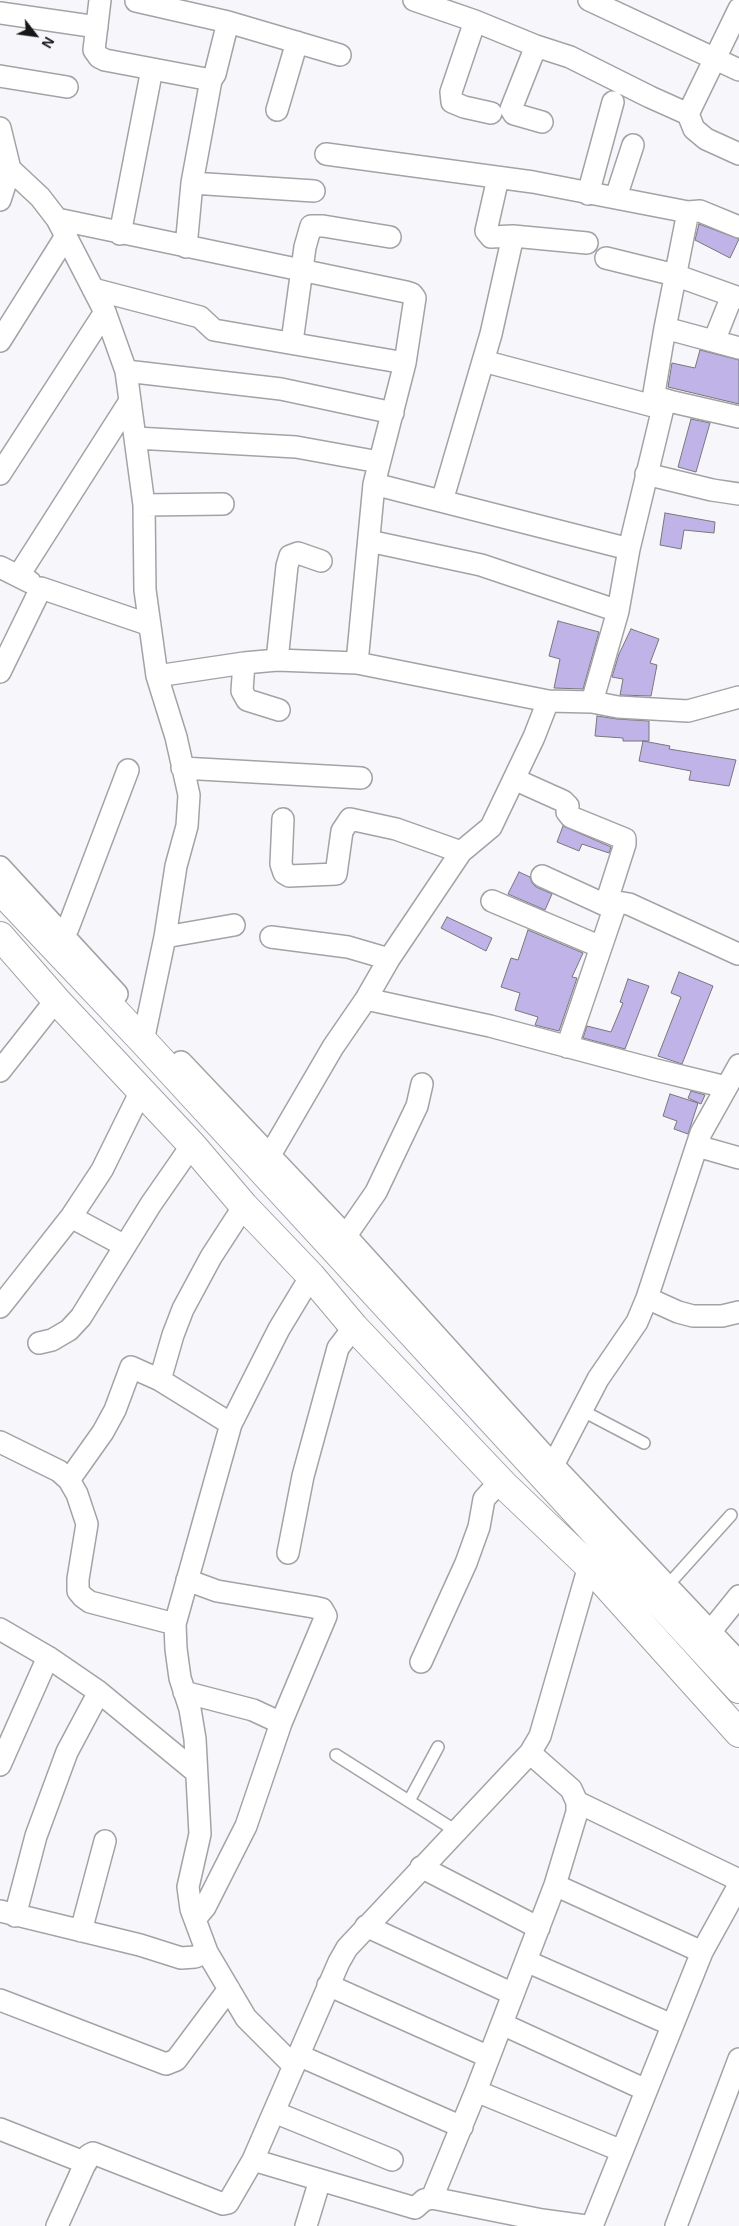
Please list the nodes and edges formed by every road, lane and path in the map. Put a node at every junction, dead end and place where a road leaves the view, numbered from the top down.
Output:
1 (100, 0) edge
2 (414, 0) edge
3 (589, 0) edge
4 (136, 1) edge
5 (739, 9) edge
6 (0, 13) edge
7 (475, 21) junction
8 (228, 22) junction
9 (96, 27) junction
10 (297, 42) junction
11 (536, 46) junction
12 (340, 55) dead end
13 (716, 59) junction
14 (152, 69) junction
15 (739, 70) edge
16 (0, 76) edge
17 (211, 80) junction
18 (67, 87) dead end
19 (613, 102) dead end
20 (277, 110) dead end
21 (491, 113) dead end
22 (688, 114) junction
23 (542, 122) dead end
24 (0, 128) edge
25 (633, 145) dead end
26 (326, 154) dead end
27 (739, 154) edge
28 (10, 169) junction
29 (498, 178) junction
30 (192, 182) junction
31 (314, 191) dead end
32 (588, 194) junction
33 (616, 198) junction
34 (0, 200) edge
35 (688, 212) junction
36 (739, 227) edge
37 (62, 228) junction
38 (120, 234) junction
39 (513, 236) junction
40 (390, 237) dead end
41 (586, 243) dead end
42 (186, 247) junction
43 (606, 258) dead end
44 (302, 270) junction
45 (675, 276) junction
46 (93, 289) junction
47 (736, 297) edge
48 (105, 312) junction
49 (664, 328) junction
50 (0, 341) edge
51 (714, 341) junction
52 (292, 342) junction
53 (739, 348) edge
54 (482, 361) junction
55 (405, 363) junction
56 (126, 371) junction
57 (130, 401) junction
58 (393, 413) junction
59 (739, 417) edge
60 (136, 438) junction
61 (379, 462) junction
62 (0, 474) edge
63 (646, 474) junction
64 (374, 484) junction
65 (739, 494) edge
66 (442, 501) junction
67 (223, 504) dead end
68 (144, 505) junction
69 (369, 541) junction
70 (629, 549) junction
71 (321, 561) dead end
72 (9, 571) edge
73 (41, 588) junction
74 (618, 611) junction
75 (150, 625) junction
76 (277, 660) junction
77 (244, 663) junction
78 (357, 663) junction
79 (0, 672) edge
80 (156, 676) junction
81 (739, 697) edge
82 (548, 701) junction
83 (592, 702) junction
84 (279, 710) dead end
85 (182, 768) junction
86 (128, 770) dead end
87 (361, 778) dead end
88 (514, 779) junction
89 (283, 819) dead end
90 (461, 852) junction
91 (0, 867) edge
92 (542, 876) dead end
93 (0, 890) edge
94 (492, 900) dead end
95 (613, 905) junction
96 (234, 925) dead end
97 (166, 937) junction
98 (271, 937) dead end
99 (57, 940) junction
100 (2, 943) edge
101 (601, 947) junction
102 (738, 954) edge
103 (389, 959) junction
104 (366, 999) junction
105 (56, 1000) junction
106 (144, 1034) junction
107 (567, 1047) junction
108 (0, 1071) edge
109 (734, 1074) edge
110 (422, 1084) dead end
111 (141, 1091) junction
112 (192, 1145) junction
113 (697, 1146) junction
114 (739, 1158) edge
115 (265, 1164) junction
116 (244, 1206) junction
117 (71, 1217) junction
118 (340, 1243) junction
119 (126, 1246) junction
120 (310, 1276) junction
121 (647, 1298) junction
122 (0, 1307) edge
123 (739, 1312) edge
124 (354, 1327) junction
125 (39, 1343) dead end
126 (160, 1380) junction
127 (581, 1410) junction
128 (231, 1424) junction
129 (0, 1442) edge
130 (644, 1443) dead end
131 (549, 1471) junction
132 (69, 1480) junction
133 (504, 1485) junction
134 (730, 1515) dead end
135 (288, 1553) dead end
136 (589, 1566) junction
137 (187, 1580) junction
138 (662, 1591) junction
139 (739, 1596) edge
140 (175, 1624) junction
141 (0, 1629) edge
142 (705, 1638) junction
143 (48, 1657) junction
144 (421, 1662) dead end
145 (739, 1662) edge
146 (739, 1689) edge
147 (99, 1692) junction
148 (184, 1692) junction
149 (281, 1723) junction
150 (739, 1733) edge
151 (438, 1747) dead end
152 (530, 1753) junction
153 (336, 1755) dead end
154 (0, 1765) edge
155 (196, 1772) junction
156 (409, 1801) junction
157 (577, 1802) junction
158 (456, 1831) junction
159 (105, 1842) dead end
160 (421, 1867) junction
161 (739, 1880) edge
162 (555, 1885) junction
163 (739, 1885) edge
164 (8, 1913) edge
165 (195, 1920) junction
166 (366, 1926) junction
167 (539, 1928) junction
168 (81, 1931) junction
169 (207, 1952) junction
170 (702, 1952) junction
171 (526, 1961) junction
172 (328, 1985) junction
173 (229, 1990) junction
174 (513, 1994) junction
175 (0, 2000) edge
176 (502, 2024) junction
177 (672, 2025) junction
178 (489, 2057) junction
179 (739, 2059) edge
180 (296, 2061) junction
181 (646, 2090) junction
182 (476, 2091) junction
183 (274, 2112) junction
184 (462, 2127) junction
185 (0, 2129) edge
186 (622, 2152) junction
187 (253, 2160) junction
188 (392, 2160) dead end
189 (86, 2163) junction
190 (320, 2180) junction
191 (419, 2211) edge
192 (57, 2226) edge
193 (306, 2226) edge
194 (586, 2226) edge
195 (592, 2226) edge
196 (676, 2226) edge

1 - 9 street
2 - 7 street
3 - 13 street
4 - 8 street
5 - 13 street
6 - 9 street
7 - 11 street
7 - 21 street
8 - 10 street
8 - 17 street
9 - 14 street
10 - 12 street
10 - 20 street
11 - 22 street
11 - 23 street
13 - 15 street
13 - 22 street
14 - 17 street
14 - 38 street
16 - 18 street
17 - 30 street
19 - 32 street
22 - 27 street
24 - 28 street
25 - 33 street
26 - 29 street
28 - 34 street
28 - 37 street
29 - 32 street
29 - 39 street
30 - 31 street
30 - 42 street
32 - 33 street
33 - 35 street
35 - 36 street
35 - 45 street
37 - 38 street
37 - 46 street
37 - 50 street
38 - 42 street
39 - 41 street
39 - 54 street
40 - 44 street
42 - 44 street
43 - 45 street
44 - 52 street
44 - 55 street
45 - 47 street
45 - 49 street
46 - 48 street
46 - 52 street
47 - 51 street
48 - 56 street
48 - 62 street
49 - 51 street
49 - 59 street
51 - 53 street
52 - 55 street
54 - 63 street
54 - 66 street
55 - 58 street
56 - 57 street
56 - 58 street
57 - 60 street
57 - 72 street
58 - 61 street
60 - 61 street
60 - 68 street
61 - 64 street
63 - 65 street
63 - 70 street
64 - 66 street
64 - 69 street
66 - 70 street
67 - 68 street
68 - 75 street
69 - 74 street
69 - 78 street
70 - 74 street
71 - 76 street
72 - 73 street
73 - 75 street
73 - 79 street
74 - 83 street
75 - 80 street
76 - 77 street
76 - 78 street
77 - 80 street
77 - 84 street
78 - 82 street
80 - 85 street
81 - 83 street
82 - 83 street
82 - 88 street
85 - 87 street
85 - 97 street
86 - 99 street
88 - 90 street
88 - 95 street
89 - 90 street
90 - 103 street
91 - 99 street
92 - 95 street
93 - 99 main road
94 - 101 street
95 - 101 street
95 - 102 street
96 - 97 street
97 - 106 street
98 - 103 street
99 - 106 main road
100 - 105 main road
101 - 107 street
103 - 104 street
104 - 107 street
104 - 115 street
105 - 108 street
105 - 111 main road
106 - 115 main road
107 - 109 street
109 - 113 street
110 - 118 street
111 - 112 main road
111 - 117 street
112 - 116 main road
112 - 119 street
113 - 114 street
113 - 121 street
115 - 118 main road
116 - 120 main road
116 - 126 street
117 - 119 street
117 - 122 street
118 - 131 main road
119 - 125 street
120 - 124 main road
120 - 128 street
121 - 123 street
121 - 127 street
124 - 133 main road
124 - 135 street
126 - 128 street
126 - 132 street
127 - 130 lane
127 - 131 street
128 - 137 street
129 - 132 street
131 - 138 main road
132 - 140 street
133 - 136 main road
133 - 144 street
134 - 138 lane
136 - 150 main road
136 - 152 street
137 - 140 street
137 - 149 street
138 - 142 main road
139 - 142 street
140 - 148 street
141 - 143 street
142 - 145 street
142 - 146 main road
143 - 147 street
143 - 154 street
147 - 155 street
147 - 164 street
148 - 149 street
148 - 155 street
149 - 165 street
151 - 156 lane
152 - 157 street
152 - 158 street
153 - 156 lane
155 - 165 street
156 - 158 lane
157 - 161 street
157 - 162 street
158 - 160 street
159 - 168 street
160 - 166 street
160 - 167 street
162 - 167 street
162 - 170 street
163 - 170 street
164 - 168 street
165 - 169 street
166 - 172 street
166 - 174 street
167 - 171 street
168 - 169 street
169 - 173 street
170 - 177 street
171 - 174 street
171 - 177 street
172 - 178 street
172 - 180 street
173 - 175 street
173 - 180 street
174 - 176 street
176 - 178 street
176 - 181 street
177 - 181 street
178 - 182 street
179 - 196 street
180 - 183 street
180 - 184 street
181 - 186 street
182 - 184 street
182 - 186 street
183 - 187 street
183 - 188 street
184 - 191 street
185 - 189 street
186 - 195 street
187 - 189 street
187 - 190 street
189 - 192 street
190 - 191 street
190 - 193 street
191 - 194 street

